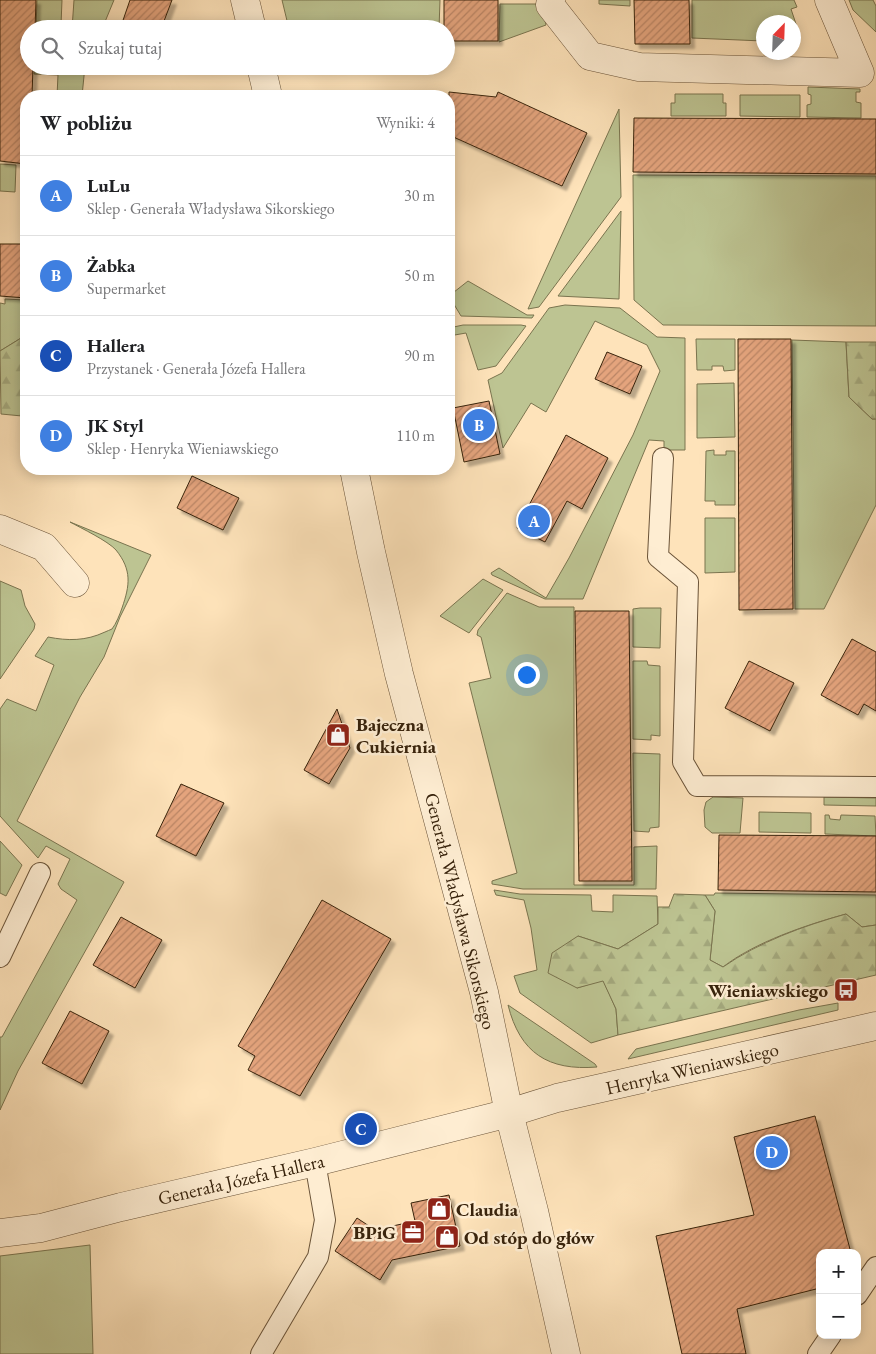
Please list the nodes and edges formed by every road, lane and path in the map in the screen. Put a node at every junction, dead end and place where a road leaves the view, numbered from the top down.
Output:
1 (245, 0) edge
2 (551, 0) edge
3 (829, 0) edge
4 (250, 20) edge
5 (263, 75) edge
6 (267, 90) edge
7 (663, 458) dead end
8 (355, 475) edge
9 (0, 528) edge
10 (75, 583) dead end
11 (876, 787) edge
12 (40, 873) dead end
13 (0, 957) edge
14 (876, 1026) edge
15 (509, 1113) junction
16 (314, 1162) junction
17 (0, 1233) edge
18 (876, 1267) edge
19 (858, 1294) edge
20 (828, 1339) edge
21 (261, 1354) edge
22 (566, 1354) edge
23 (818, 1354) edge

1 - 4 street
2 - 3 street
5 - 6 street
7 - 11 lane
8 - 15 street, Generała Władysława Sikorskiego
9 - 10 street
12 - 13 lane
14 - 15 street, Henryka Wieniawskiego
15 - 16 street, Generała Józefa Hallera
15 - 22 street, Generała Władysława Sikorskiego
16 - 17 street, Generała Józefa Hallera
16 - 21 lane
18 - 19 lane
20 - 23 lane

